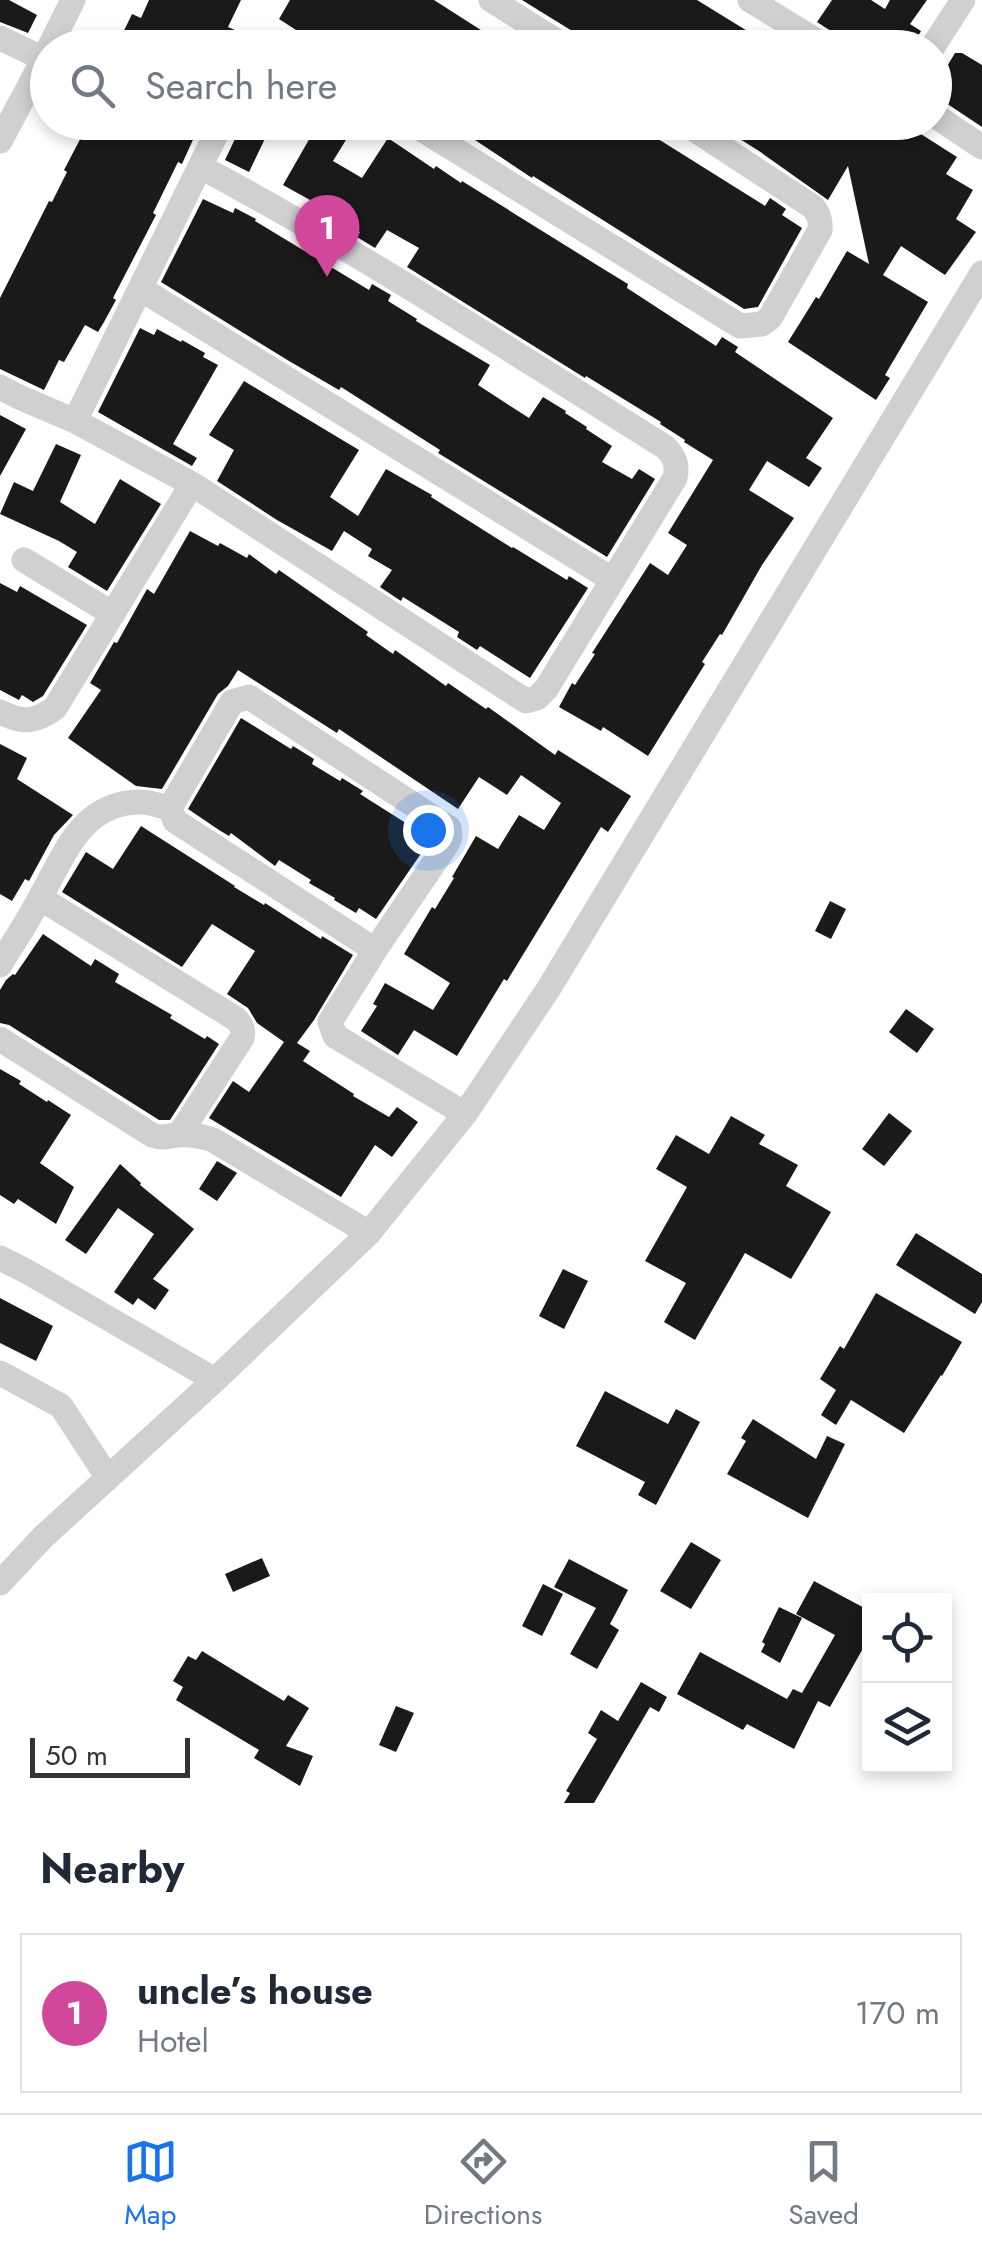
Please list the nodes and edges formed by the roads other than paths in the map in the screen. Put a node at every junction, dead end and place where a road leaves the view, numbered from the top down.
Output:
1 (73, 0) edge
2 (491, 0) edge
3 (750, 0) edge
4 (963, 0) edge
5 (792, 11) edge
6 (58, 30) edge
7 (539, 30) edge
8 (810, 30) edge
9 (944, 30) edge
10 (0, 38) edge
11 (30, 48) edge
12 (30, 85) edge
13 (952, 127) edge
14 (214, 140) edge
15 (439, 140) edge
16 (711, 140) edge
17 (0, 141) edge
18 (982, 147) edge
19 (201, 168) junction
20 (982, 273) edge
21 (141, 289) junction
22 (0, 386) edge
23 (74, 421) junction
24 (192, 484) junction
25 (24, 560) dead end
26 (613, 580) junction
27 (113, 614) junction
28 (0, 712) edge
29 (170, 808) junction
30 (40, 898) junction
31 (375, 950) junction
32 (0, 965) edge
33 (0, 1039) edge
34 (465, 1114) junction
35 (179, 1135) junction
36 (368, 1233) junction
37 (0, 1258) edge
38 (0, 1373) edge
39 (215, 1380) junction
40 (108, 1478) junction
41 (3, 1574) edge

1 - 6 street
2 - 7 street
3 - 5 street
4 - 9 street
5 - 8 street
10 - 11 street
12 - 17 street
13 - 18 street
14 - 19 street
15 - 16 street
19 - 21 street
19 - 26 street
20 - 34 street
21 - 23 street
21 - 26 street
22 - 23 street
23 - 24 street
24 - 26 street
24 - 27 street
25 - 27 street
27 - 28 street
29 - 30 street
29 - 31 street
29 - 31 street
30 - 32 street
30 - 35 street
31 - 34 street
33 - 35 street
34 - 36 street
35 - 36 street
36 - 39 street
37 - 39 street
38 - 40 street
39 - 40 street
40 - 41 street

